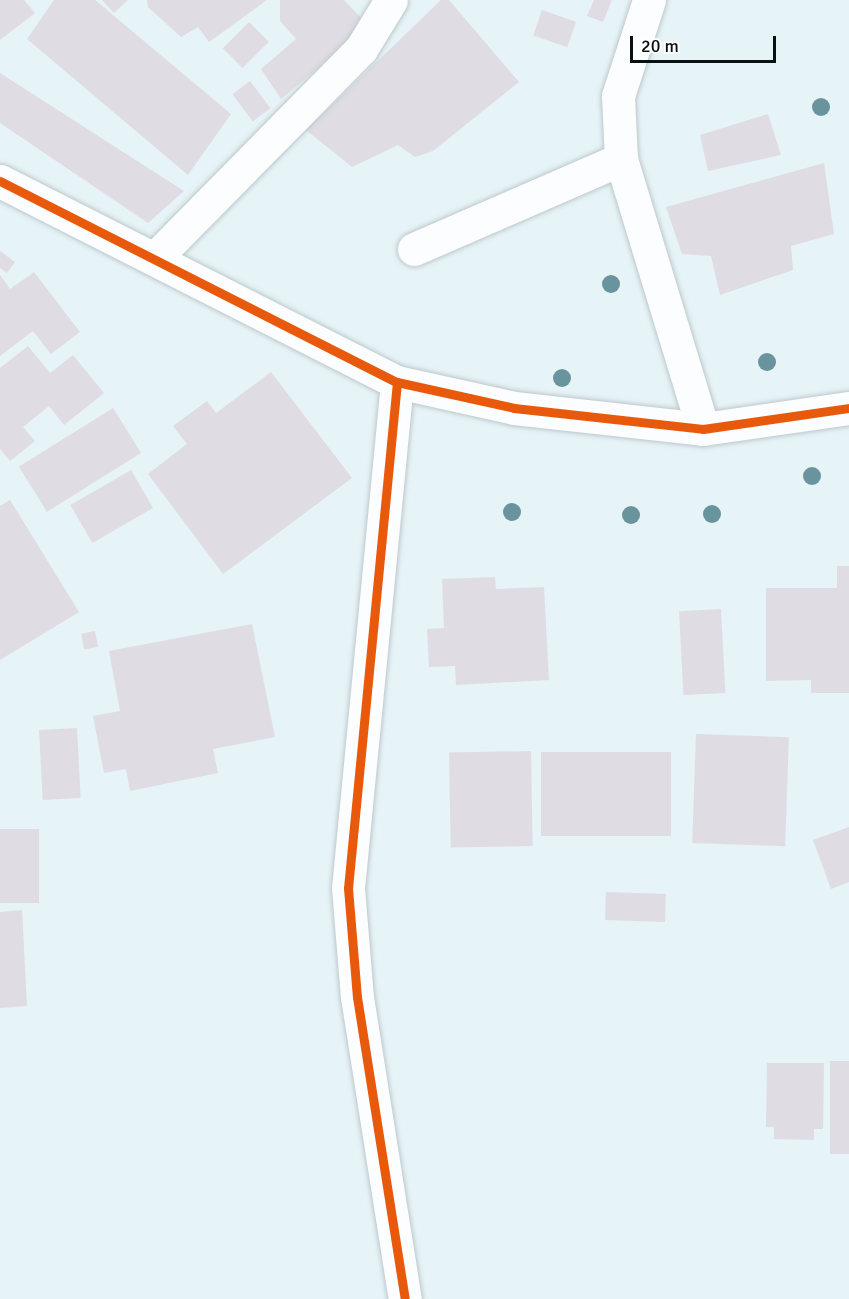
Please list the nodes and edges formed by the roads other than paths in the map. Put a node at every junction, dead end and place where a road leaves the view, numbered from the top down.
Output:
1 (392, 0) edge
2 (649, 0) edge
3 (621, 159) junction
4 (0, 181) edge
5 (414, 249) dead end
6 (154, 259) junction
7 (397, 382) junction
8 (849, 408) edge
9 (704, 429) junction
10 (405, 1299) edge

1 - 6 street
2 - 3 street
3 - 5 street
3 - 9 street
4 - 6 street
6 - 7 street
7 - 9 street
7 - 10 street
8 - 9 street

